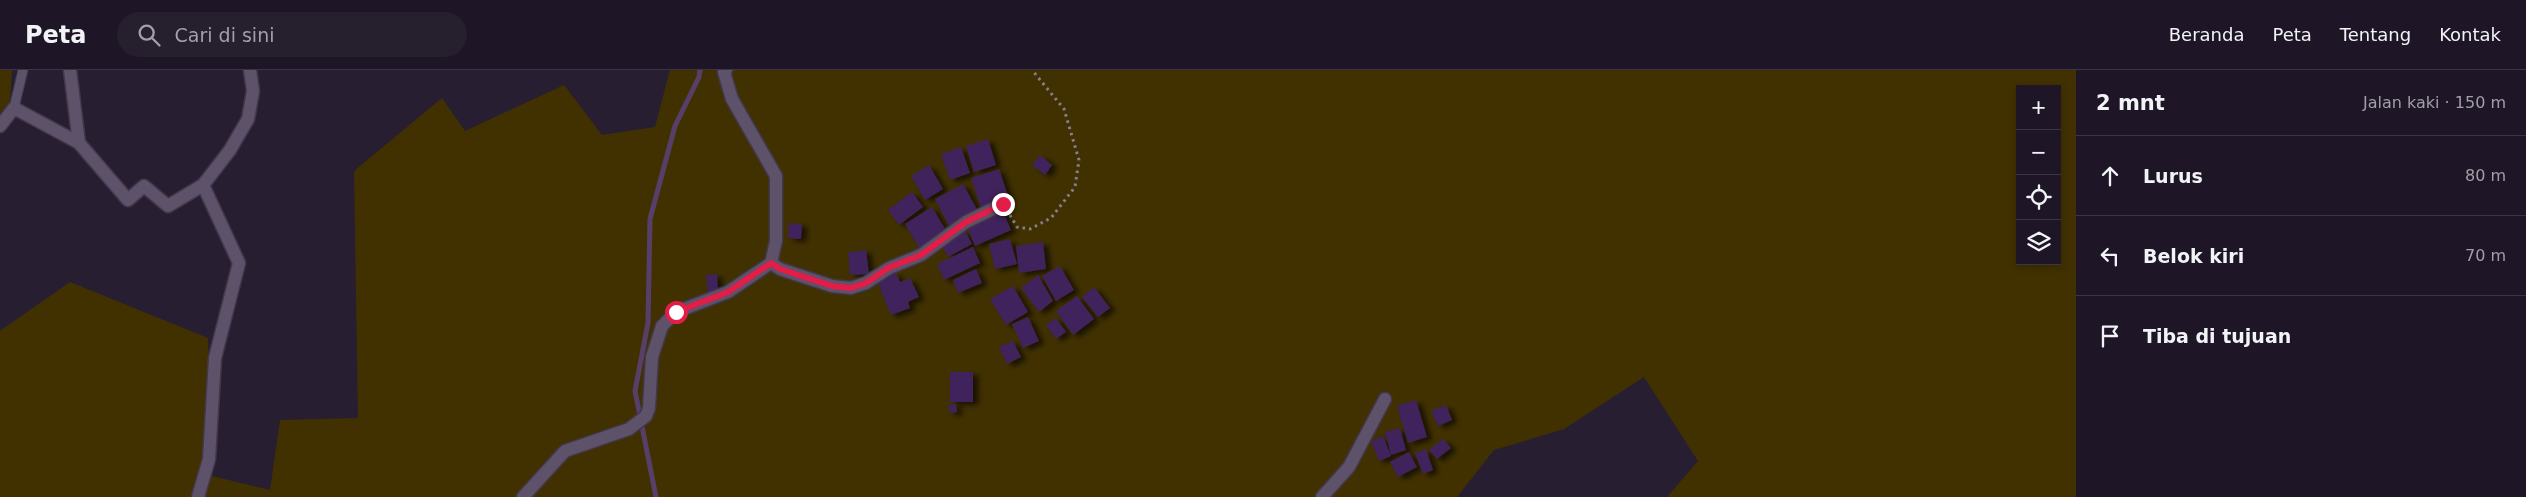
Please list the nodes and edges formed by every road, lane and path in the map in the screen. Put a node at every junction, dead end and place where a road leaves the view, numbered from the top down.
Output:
1 (23, 70) edge
2 (70, 70) edge
3 (250, 70) edge
4 (726, 70) edge
5 (1032, 70) edge
6 (14, 108) junction
7 (0, 126) edge
8 (78, 143) junction
9 (203, 185) junction
10 (1003, 204) joint
11 (771, 263) junction
12 (1385, 399) dead end
13 (198, 497) edge
14 (523, 497) edge
15 (1322, 497) edge

1 - 6 lane
2 - 8 street
3 - 9 street
4 - 11 street
5 - 10 path
6 - 7 street
6 - 8 street
8 - 9 street
9 - 13 street
10 - 11 street
11 - 14 street
12 - 15 street

